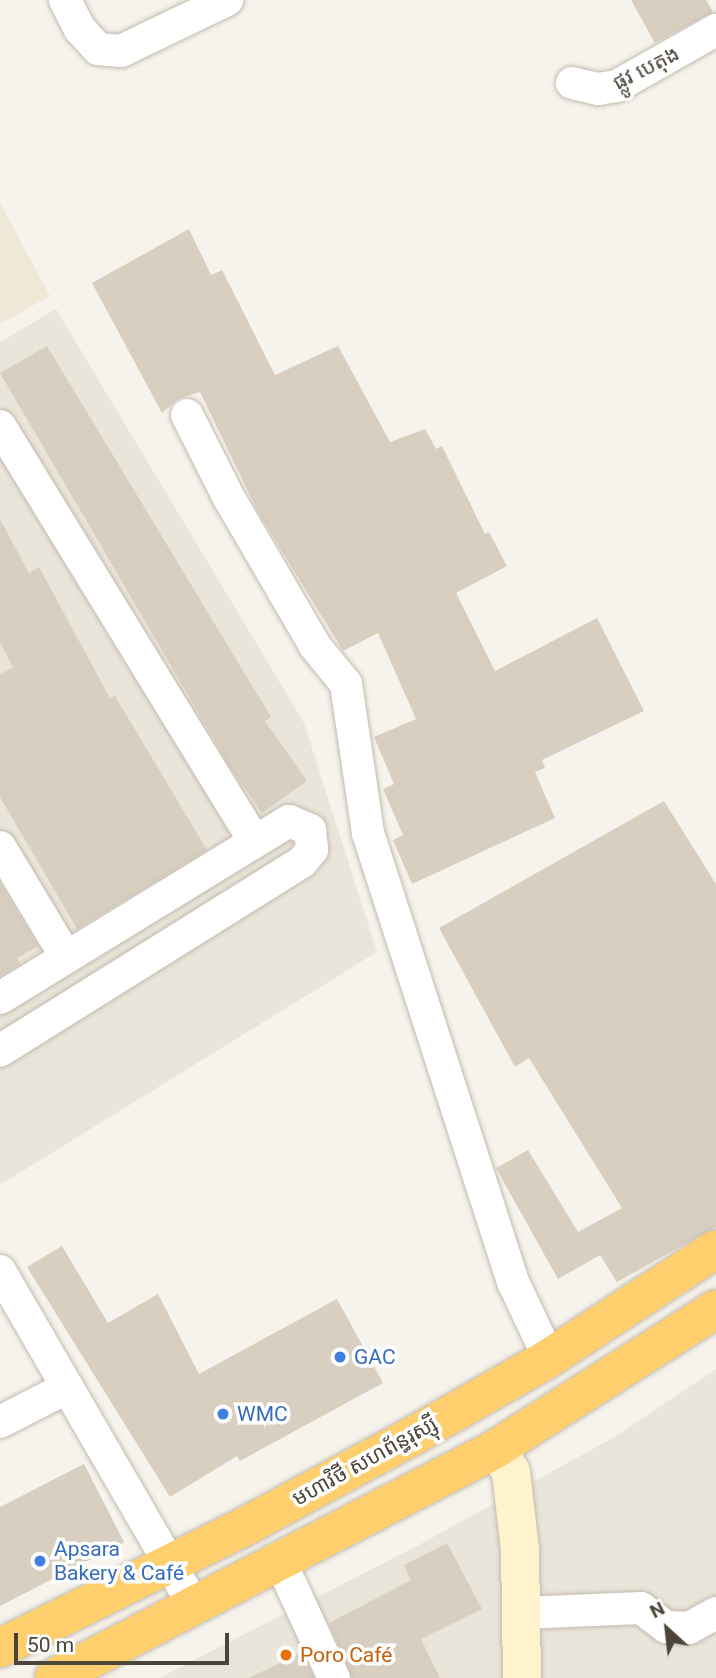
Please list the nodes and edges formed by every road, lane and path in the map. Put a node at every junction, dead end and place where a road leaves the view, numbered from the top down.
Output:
1 (65, 0) edge
2 (228, 0) edge
3 (716, 30) edge
4 (572, 83) dead end
5 (187, 415) dead end
6 (0, 426) edge
7 (254, 840) junction
8 (0, 847) edge
9 (66, 957) junction
10 (0, 998) edge
11 (0, 1051) edge
12 (716, 1249) edge
13 (0, 1271) edge
14 (716, 1310) edge
15 (549, 1359) junction
16 (68, 1387) junction
17 (0, 1422) edge
18 (497, 1448) junction
19 (172, 1563) junction
20 (281, 1563) junction
21 (195, 1608) junction
22 (521, 1613) junction
23 (716, 1613) edge
24 (0, 1648) edge
25 (54, 1678) edge
26 (334, 1678) edge
27 (522, 1678) edge

1 - 2 street
3 - 4 street, ផ្លូវ បេតុង
5 - 15 street
6 - 7 street
7 - 9 street
7 - 11 street
8 - 9 street
9 - 10 street
12 - 15 highway, មហាវិថី សហព័ន្ធរុស្ស៊ី
13 - 16 street
14 - 18 highway
15 - 19 highway, មហាវិថី សហព័ន្ធរុស្ស៊ី
16 - 17 street
16 - 19 street
18 - 20 highway
18 - 22 street
19 - 21 street
19 - 24 highway, មហាវិថី សហព័ន្ធរុស្ស៊ី
20 - 21 highway
20 - 26 street
21 - 25 highway
22 - 23 street
22 - 27 street

